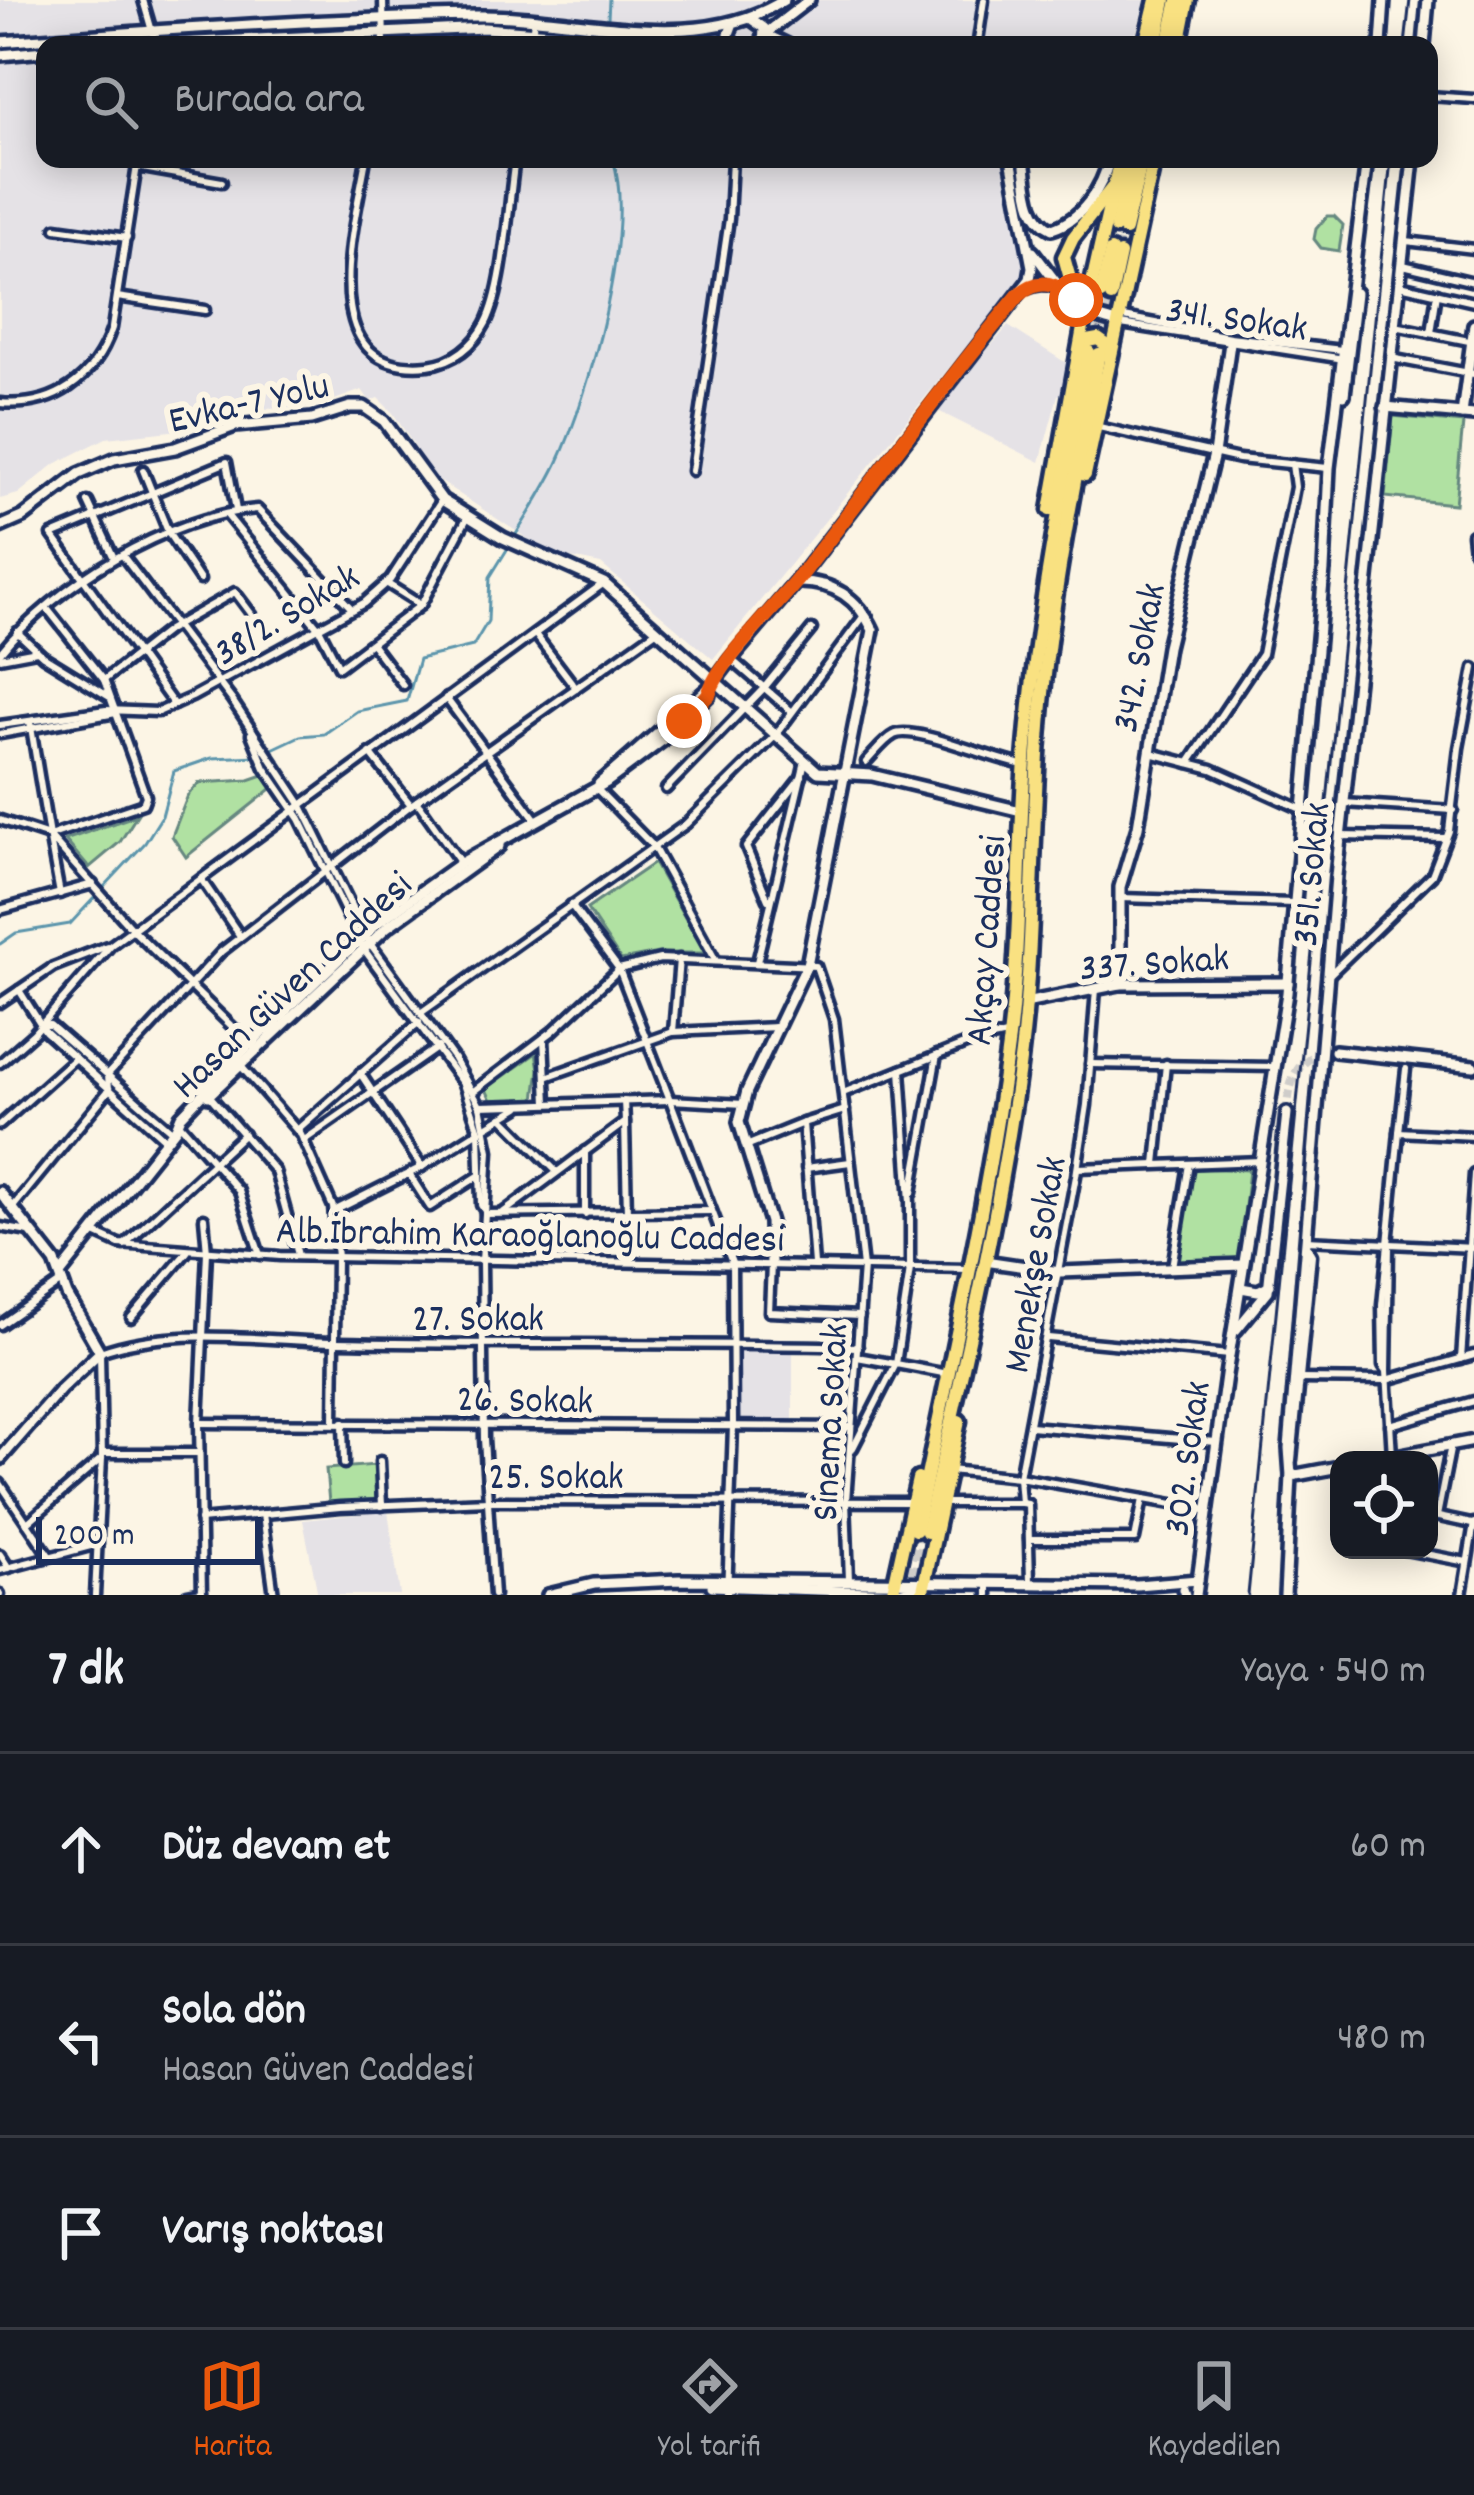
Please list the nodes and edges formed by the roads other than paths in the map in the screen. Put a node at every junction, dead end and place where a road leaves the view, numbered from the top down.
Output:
1 (143, 0) edge
2 (383, 0) edge
3 (483, 0) edge
4 (784, 0) edge
5 (809, 0) edge
6 (984, 0) edge
7 (1161, 0) edge
8 (1178, 0) edge
9 (1188, 0) edge
10 (1384, 0) edge
11 (1428, 0) edge
12 (484, 16) junction
13 (744, 18) junction
14 (385, 19) junction
15 (534, 24) junction
16 (386, 31) junction
17 (150, 32) junction
18 (90, 36) edge
19 (152, 36) edge
20 (298, 36) edge
21 (385, 36) edge
22 (532, 36) edge
23 (636, 36) edge
24 (730, 36) edge
25 (763, 36) edge
26 (767, 36) edge
27 (978, 36) edge
28 (1148, 36) edge
29 (1157, 36) edge
30 (1170, 36) edge
31 (1181, 36) edge
32 (1382, 36) edge
33 (1425, 36) edge
34 (36, 40) edge
35 (0, 42) edge
36 (36, 52) edge
37 (0, 55) edge
38 (1438, 97) edge
39 (1474, 99) edge
40 (136, 168) edge
41 (159, 168) edge
42 (364, 168) edge
43 (514, 168) edge
44 (732, 168) edge
45 (1012, 168) edge
46 (1025, 168) edge
47 (1105, 168) edge
48 (1118, 168) edge
49 (1130, 168) edge
50 (1139, 168) edge
51 (1152, 168) edge
52 (1366, 168) edge
53 (1412, 168) edge
54 (222, 182) dead end
55 (1113, 188) junction
56 (56, 228) dead end
57 (1023, 231) junction
58 (127, 238) junction
59 (1406, 242) junction
60 (1474, 249) edge
61 (1115, 253) tunnel mouth
62 (1403, 266) junction
63 (1474, 282) edge
64 (1400, 285) junction
65 (1060, 288) junction
66 (1437, 293) junction
67 (1019, 295) junction
68 (1107, 295) tunnel mouth
69 (117, 297) junction
70 (1076, 300) junction
71 (1474, 302) edge
72 (205, 310) dead end
73 (1088, 313) junction
74 (1118, 320) junction
75 (1474, 325) edge
76 (1395, 326) junction
77 (1431, 333) junction
78 (1472, 341) edge
79 (1230, 344) junction
80 (1094, 353) junction
81 (1347, 355) junction
82 (1391, 358) junction
83 (1470, 374) edge
84 (0, 403) edge
85 (1385, 407) junction
86 (1468, 415) edge
87 (1096, 426) junction
88 (1214, 454) junction
89 (1292, 464) junction
90 (1329, 468) junction
91 (143, 470) dead end
92 (692, 471) dead end
93 (153, 493) junction
94 (442, 500) junction
95 (88, 502) dead end
96 (236, 510) junction
97 (226, 514) junction
98 (95, 517) junction
99 (467, 518) junction
100 (0, 527) edge
101 (169, 534) junction
102 (1472, 534) edge
103 (1474, 550) edge
104 (119, 558) junction
105 (1052, 572) junction
106 (82, 576) junction
107 (200, 580) dead end
108 (796, 582) junction
109 (386, 583) junction
110 (604, 583) junction
111 (421, 605) junction
112 (46, 607) junction
113 (353, 610) junction
114 (866, 614) junction
115 (253, 616) dead end
116 (176, 625) junction
117 (659, 629) junction
118 (812, 629) dead end
119 (320, 630) junction
120 (17, 632) junction
121 (535, 634) junction
122 (372, 644) junction
123 (37, 650) junction
124 (138, 653) junction
125 (0, 656) edge
126 (731, 658) junction
127 (1474, 668) edge
128 (104, 680) junction
129 (219, 683) junction
130 (403, 685) dead end
131 (711, 686) junction
132 (576, 688) junction
133 (764, 688) junction
134 (111, 697) junction
135 (446, 698) junction
136 (174, 705) junction
137 (744, 709) junction
138 (793, 712) junction
139 (117, 713) junction
140 (0, 725) edge
141 (30, 725) junction
142 (0, 734) edge
143 (774, 736) junction
144 (487, 751) junction
145 (1148, 752) junction
146 (370, 753) junction
147 (866, 762) dead end
148 (1189, 763) junction
149 (1024, 765) junction
150 (805, 767) junction
151 (847, 775) junction
152 (597, 785) junction
153 (667, 789) dead end
154 (414, 803) junction
155 (1344, 803) junction
156 (298, 807) junction
157 (1453, 809) junction
158 (1302, 810) junction
159 (1021, 811) junction
160 (0, 820) edge
161 (538, 822) junction
162 (49, 836) junction
163 (1340, 836) junction
164 (1446, 838) junction
165 (503, 842) junction
166 (653, 846) junction
167 (461, 863) junction
168 (328, 867) junction
169 (201, 879) junction
170 (93, 884) junction
171 (61, 894) junction
172 (1120, 898) junction
173 (770, 903) junction
174 (1294, 903) junction
175 (571, 905) junction
176 (0, 910) edge
177 (134, 930) junction
178 (241, 937) junction
179 (364, 941) junction
180 (111, 945) junction
181 (680, 959) junction
182 (715, 960) junction
183 (758, 962) junction
184 (807, 965) junction
185 (619, 969) junction
186 (1329, 975) junction
187 (1288, 983) junction
188 (1120, 984) junction
189 (187, 985) junction
190 (1096, 989) junction
191 (19, 990) junction
192 (0, 1003) edge
193 (1024, 1003) junction
194 (422, 1012) junction
195 (419, 1022) junction
196 (44, 1023) junction
197 (777, 1027) junction
198 (674, 1032) junction
199 (1009, 1034) junction
200 (544, 1038) junction
201 (649, 1040) junction
202 (252, 1046) junction
203 (438, 1047) junction
204 (1336, 1051) dead end
205 (937, 1055) junction
206 (74, 1058) junction
207 (237, 1062) junction
208 (0, 1063) edge
209 (1090, 1064) junction
210 (1166, 1064) junction
211 (1407, 1064) junction
212 (1474, 1066) edge
213 (1276, 1067) junction
214 (901, 1070) junction
215 (360, 1072) junction
216 (107, 1075) junction
217 (546, 1077) junction
218 (109, 1090) junction
219 (374, 1090) junction
220 (475, 1090) junction
221 (843, 1093) junction
222 (209, 1094) junction
223 (670, 1100) junction
224 (624, 1101) junction
225 (547, 1103) junction
226 (524, 1104) junction
227 (743, 1104) junction
228 (481, 1106) junction
229 (845, 1111) junction
230 (1287, 1113) tunnel mouth
231 (502, 1117) junction
232 (625, 1122) junction
233 (802, 1123) junction
234 (0, 1125) edge
235 (482, 1129) junction
236 (297, 1130) junction
237 (174, 1131) junction
238 (1399, 1132) junction
239 (244, 1134) junction
240 (1474, 1136) edge
241 (303, 1141) junction
242 (746, 1146) junction
243 (585, 1149) junction
244 (1261, 1161) junction
245 (214, 1162) junction
246 (850, 1162) junction
247 (1156, 1164) junction
248 (1189, 1164) junction
249 (422, 1167) junction
250 (806, 1168) junction
251 (1077, 1168) junction
252 (556, 1171) junction
253 (410, 1174) junction
254 (1474, 1174) edge
255 (482, 1175) junction
256 (0, 1192) edge
257 (910, 1202) junction
258 (12, 1208) junction
259 (334, 1211) junction
260 (712, 1211) junction
261 (485, 1212) junction
262 (627, 1212) junction
263 (501, 1214) junction
264 (585, 1214) junction
265 (204, 1218) dead end
266 (0, 1227) edge
267 (32, 1232) junction
268 (94, 1232) junction
269 (1306, 1242) junction
270 (124, 1245) junction
271 (1389, 1245) junction
272 (1471, 1248) edge
273 (188, 1250) junction
274 (207, 1252) junction
275 (260, 1255) junction
276 (298, 1257) junction
277 (336, 1258) junction
278 (482, 1261) junction
279 (985, 1261) junction
280 (628, 1262) junction
281 (732, 1263) junction
282 (771, 1264) junction
283 (814, 1264) junction
284 (1243, 1265) junction
285 (862, 1267) junction
286 (1172, 1268) junction
287 (910, 1269) junction
288 (969, 1269) junction
289 (1060, 1272) junction
290 (62, 1277) junction
291 (1270, 1285) junction
292 (1241, 1288) junction
293 (1265, 1297) junction
294 (1238, 1306) junction
295 (1250, 1313) junction
296 (860, 1316) junction
297 (131, 1318) dead end
298 (0, 1325) edge
299 (962, 1334) junction
300 (1232, 1334) junction
301 (202, 1336) junction
302 (1048, 1338) junction
303 (335, 1342) junction
304 (483, 1344) junction
305 (732, 1344) junction
306 (858, 1347) junction
307 (100, 1352) junction
308 (1229, 1355) junction
309 (1474, 1355) edge
310 (857, 1358) junction
311 (1461, 1359) junction
312 (896, 1364) junction
313 (943, 1372) junction
314 (1387, 1376) junction
315 (1298, 1379) junction
316 (1474, 1401) edge
317 (338, 1422) junction
318 (199, 1423) junction
319 (484, 1424) junction
320 (1390, 1425) junction
321 (733, 1426) junction
322 (1030, 1426) junction
323 (851, 1427) junction
324 (1474, 1441) edge
325 (1216, 1442) junction
326 (1451, 1445) junction
327 (1392, 1451) edge
328 (1429, 1451) edge
329 (199, 1453) junction
330 (850, 1453) junction
331 (102, 1455) junction
332 (0, 1459) edge
333 (380, 1462) dead end
334 (344, 1464) dead end
335 (1330, 1468) edge
336 (949, 1470) junction
337 (1291, 1470) junction
338 (1019, 1477) junction
339 (0, 1483) edge
340 (1438, 1496) edge
341 (1143, 1499) junction
342 (730, 1500) junction
343 (488, 1501) junction
344 (846, 1501) junction
345 (913, 1502) junction
346 (942, 1503) junction
347 (1021, 1503) junction
348 (382, 1506) junction
349 (1207, 1510) junction
350 (263, 1514) junction
351 (1438, 1517) edge
352 (200, 1520) junction
353 (27, 1523) junction
354 (1474, 1523) edge
355 (922, 1531) tunnel mouth
356 (903, 1539) junction
357 (1029, 1539) junction
358 (98, 1544) junction
359 (932, 1547) junction
360 (0, 1554) edge
361 (1438, 1556) edge
362 (50, 1557) junction
363 (1467, 1562) junction
364 (5, 1569) edge
365 (849, 1580) junction
366 (988, 1582) junction
367 (1030, 1582) junction
368 (1137, 1585) junction
369 (730, 1589) edge
370 (893, 1589) edge
371 (923, 1589) edge
372 (594, 1590) edge
373 (1070, 1590) edge
374 (1198, 1590) edge
375 (784, 1592) edge
376 (1180, 1592) edge
377 (202, 1594) edge
378 (95, 1595) edge
379 (187, 1595) edge
380 (274, 1595) edge
381 (494, 1595) edge
382 (548, 1595) edge
383 (988, 1595) edge
384 (1285, 1595) edge
385 (1462, 1595) edge

1 - 17 street
2 - 14 street
3 - 12 street
4 - 13 street
5 - 26 street
6 - 27 street
7 - 28 highway
7 - 29 highway
8 - 30 highway
9 - 31 highway
10 - 32 street
11 - 33 street
12 - 14 street
12 - 15 street
13 - 15 street
13 - 24 street
13 - 25 street
14 - 16 street
14 - 17 street
15 - 16 street
15 - 22 street
15 - 23 street
16 - 20 street
16 - 21 street
17 - 18 street
17 - 19 street
34 - 35 street
36 - 37 street
38 - 39 street
40 - 58 street
41 - 54 street
42 - 43 street
44 - 92 street
45 - 57 street
46 - 47 street
48 - 55 highway
49 - 50 highway
51 - 74 highway
52 - 81 street, 302. Sokak
53 - 59 street, 351. Sokak
55 - 70 highway
55 - 73 highway
56 - 58 street
57 - 65 street
57 - 67 street
58 - 69 street
59 - 60 street
59 - 62 street, 351. Sokak
61 - 68 highway
62 - 63 street
62 - 64 street, 351. Sokak
64 - 66 street
64 - 76 street, 351. Sokak
65 - 67 street
65 - 70 street
66 - 71 street
66 - 77 street
67 - 108 street, Hasan Güven Caddesi
69 - 72 street
69 - 84 street
70 - 73 street
73 - 74 street
73 - 80 highway
74 - 79 street, 341. Sokak
74 - 80 highway
74 - 81 street, 341. Sokak
75 - 78 street
76 - 77 street
76 - 82 street, 351. Sokak
77 - 78 street
78 - 83 street
79 - 81 street, 341. Sokak
79 - 88 street, 342. Sokak
80 - 87 highway
80 - 105 highway, Akçay Caddesi
80 - 105 highway
81 - 90 street, 302. Sokak
82 - 83 street
82 - 85 street, 351. Sokak
83 - 86 street
85 - 86 street
85 - 155 street, 351. Sokak
87 - 88 street
87 - 105 highway
88 - 89 street
88 - 145 street, 342. Sokak
89 - 90 street
89 - 148 street
90 - 158 street, 302. Sokak
91 - 93 street
93 - 96 street
93 - 98 street
93 - 101 street
94 - 99 street, Evka-7 Yolu
94 - 100 street, Evka-7 Yolu
94 - 109 street, 38/2. Sokak
95 - 98 street
96 - 97 street
96 - 113 street
97 - 101 street
97 - 119 street
98 - 104 street
98 - 106 street
99 - 110 street, Evka-7 Yolu
99 - 111 street
101 - 104 street
101 - 107 street
102 - 103 street
104 - 106 street
104 - 116 street
105 - 149 highway, Akçay Caddesi
105 - 193 highway, Akçay Caddesi
106 - 112 street
106 - 124 street
108 - 114 street
108 - 126 street, Hasan Güven Caddesi
109 - 111 street
109 - 113 street, 38/2. Sokak
110 - 117 street, Evka-7 Yolu
110 - 121 street
111 - 122 street
112 - 120 street
112 - 128 street
113 - 119 street, 38/2. Sokak
114 - 138 street
114 - 151 street
115 - 116 street
116 - 124 street
116 - 129 street
117 - 131 street, Evka-7 Yolu
117 - 132 street
118 - 133 street
119 - 122 street
119 - 129 street, 38/2. Sokak
120 - 123 street
120 - 125 street
121 - 132 street
121 - 135 street
122 - 130 street
123 - 125 street
123 - 134 street
124 - 128 street
124 - 136 street
126 - 131 street, Hasan Güven Caddesi
126 - 133 street
127 - 157 street
128 - 134 street
129 - 136 street, 38/2. Sokak
129 - 156 street
131 - 137 street, Evka-7 Yolu
131 - 152 street, Hasan Güven Caddesi
132 - 144 street
133 - 137 street
133 - 138 street
134 - 139 street
135 - 144 street
135 - 146 street
136 - 139 street, 38/2. Sokak
137 - 143 street, Evka-7 Yolu
137 - 153 street
138 - 143 street
139 - 141 street, 38/2. Sokak
139 - 162 street
140 - 141 street, 38/2. Sokak
141 - 142 street, 38/2. Sokak
141 - 162 street
143 - 150 street, Evka-7 Yolu
143 - 166 street
144 - 154 street
144 - 161 street
145 - 148 street
145 - 172 street, 342. Sokak
146 - 154 street
146 - 156 street
147 - 149 street
148 - 158 street
149 - 159 highway, Akçay Caddesi
150 - 151 street
150 - 173 street
150 - 173 street
151 - 159 street
151 - 184 street
152 - 161 street, Hasan Güven Caddesi
152 - 166 street
154 - 167 street
154 - 168 street
155 - 157 street
155 - 163 street, 351. Sokak
156 - 168 street
156 - 169 street
157 - 164 street
158 - 174 street, 302. Sokak
159 - 199 highway, Akçay Caddesi
160 - 162 street
161 - 165 street, Hasan Güven Caddesi
162 - 170 street
162 - 171 street
163 - 164 street
163 - 186 street, 351. Sokak
164 - 186 street
165 - 167 street, Hasan Güven Caddesi
165 - 179 street, Hasan Güven Caddesi
166 - 175 street
166 - 182 street
167 - 179 street, Hasan Güven Caddesi
168 - 178 street
168 - 179 street
169 - 177 street
169 - 178 street
170 - 171 street
170 - 177 street
171 - 176 street
172 - 174 street
172 - 188 street, 342. Sokak
173 - 183 street
174 - 187 street, 302. Sokak
175 - 185 street
175 - 194 street
177 - 180 street
177 - 189 street
178 - 189 street
179 - 194 street
179 - 195 street
179 - 202 street, Hasan Güven Caddesi
180 - 191 street
180 - 196 street
181 - 182 street
181 - 185 street
181 - 198 street
182 - 183 street
183 - 184 street
184 - 197 street
184 - 221 street, Sinema Sokak
185 - 200 street
185 - 201 street
186 - 269 street, 351. Sokak
187 - 188 street, 337. Sokak
187 - 213 street, 302. Sokak
188 - 190 street, 337. Sokak
189 - 202 street
189 - 216 street
190 - 193 street, 337. Sokak
190 - 209 street, Menekşe Sokak
191 - 192 street
191 - 196 street
193 - 279 highway, Akçay Caddesi
194 - 220 street
195 - 203 street
195 - 215 street
196 - 206 street
196 - 208 street
196 - 216 street
197 - 198 street
197 - 227 street
198 - 201 street
199 - 205 street
199 - 288 highway, Akçay Caddesi
200 - 217 street
200 - 220 street
201 - 217 street
201 - 223 street
202 - 207 street, Hasan Güven Caddesi
203 - 219 street
203 - 235 street
204 - 211 street
205 - 214 street
205 - 257 street
206 - 218 street
206 - 234 street
207 - 222 street, Hasan Güven Caddesi
207 - 236 street
207 - 237 street, Hasan Güven Caddesi
209 - 210 street
209 - 251 street, Menekşe Sokak
210 - 213 street
210 - 247 street
211 - 212 street
211 - 238 street
213 - 244 street, 302. Sokak
214 - 221 street
214 - 257 street
215 - 219 street
215 - 236 street
216 - 218 street
216 - 237 street
217 - 225 street
218 - 237 street
218 - 258 street
219 - 241 street
219 - 249 street
220 - 228 street
221 - 229 street, Sinema Sokak
222 - 237 street, Hasan Güven Caddesi
222 - 239 street
223 - 224 street
223 - 227 street
223 - 260 street
224 - 225 street
224 - 232 street
225 - 226 street
226 - 228 street
226 - 231 street
227 - 242 street
228 - 235 street
229 - 233 street
229 - 246 street, Sinema Sokak
230 - 291 street
231 - 235 street
231 - 252 street
232 - 243 street
232 - 262 street
233 - 242 street
233 - 250 street
235 - 249 street
235 - 255 street
235 - 261 street
236 - 241 street
237 - 245 street
237 - 268 street, Hasan Güven Caddesi
238 - 240 street
238 - 271 street
239 - 245 street
239 - 276 street
241 - 259 street
242 - 282 street
243 - 252 street
243 - 264 street
244 - 248 street
244 - 284 street, 302. Sokak
245 - 270 street
245 - 275 street
246 - 250 street
246 - 285 street, Sinema Sokak
247 - 248 street
247 - 251 street
248 - 286 street
249 - 253 street
250 - 283 street
251 - 289 street, Menekşe Sokak
252 - 263 street
253 - 255 street
253 - 259 street
254 - 272 street
255 - 261 street
256 - 258 street
257 - 287 street
258 - 267 street
259 - 277 street
260 - 262 street
260 - 281 street
261 - 263 street
261 - 278 street
262 - 264 street
262 - 280 street
263 - 264 street
265 - 274 street
266 - 267 street
267 - 290 street
268 - 270 street, Alb.İbrahim Karaoğlanoğlu Caddesi
268 - 290 street, Hasan Güven Caddesi
269 - 271 street
269 - 315 street, 351. Sokak
270 - 273 street, Alb.İbrahim Karaoğlanoğlu Caddesi
271 - 272 street
271 - 314 street
272 - 311 street
273 - 274 street, Alb.İbrahim Karaoğlanoğlu Caddesi
273 - 297 street
274 - 275 street, Alb.İbrahim Karaoğlanoğlu Caddesi
274 - 301 street
275 - 276 street, Alb.İbrahim Karaoğlanoğlu Caddesi
276 - 277 street, Alb.İbrahim Karaoğlanoğlu Caddesi
277 - 278 street, Alb.İbrahim Karaoğlanoğlu Caddesi
277 - 303 street
278 - 280 street, Alb.İbrahim Karaoğlanoğlu Caddesi
278 - 304 street
279 - 289 street
279 - 299 highway, Akçay Caddesi
280 - 281 street, Alb.İbrahim Karaoğlanoğlu Caddesi
281 - 282 street, Alb.İbrahim Karaoğlanoğlu Caddesi
281 - 305 street
282 - 283 street, Alb.İbrahim Karaoğlanoğlu Caddesi
282 - 296 street
283 - 285 street, Alb.İbrahim Karaoğlanoğlu Caddesi
284 - 286 street
284 - 292 street, 302. Sokak
285 - 287 street, Alb.İbrahim Karaoğlanoğlu Caddesi
285 - 296 street, Sinema Sokak
286 - 289 street
287 - 288 street, Alb.İbrahim Karaoğlanoğlu Caddesi
287 - 312 street
288 - 299 highway, Akçay Caddesi
289 - 302 street, Menekşe Sokak
290 - 298 street
290 - 307 street
291 - 292 street
291 - 293 street
292 - 294 street, 302. Sokak
293 - 294 street
293 - 295 street
294 - 295 street
294 - 300 street, 302. Sokak
295 - 300 street
296 - 306 street, Sinema Sokak
299 - 313 highway
299 - 336 highway
299 - 355 highway, Akçay Caddesi
300 - 308 street, 302. Sokak
301 - 303 street, 27. Sokak
301 - 307 street, 27. Sokak
301 - 318 street
302 - 308 street
302 - 322 street, Menekşe Sokak
303 - 304 street, 27. Sokak
303 - 317 street
304 - 305 street, 27. Sokak
304 - 319 street
305 - 306 street, 27. Sokak
305 - 321 street
306 - 310 street, Sinema Sokak
307 - 331 street
307 - 332 street
308 - 325 street, 302. Sokak
309 - 311 street
310 - 312 street
310 - 323 street, Sinema Sokak
311 - 314 street
312 - 313 street
312 - 330 street
313 - 345 highway
314 - 315 street
314 - 320 street
315 - 337 street, 351. Sokak
316 - 320 street
317 - 318 street, 26. Sokak
317 - 319 street, 26. Sokak
317 - 334 street
318 - 329 street
319 - 321 street, 26. Sokak
319 - 343 street
320 - 327 street
321 - 323 street, 26. Sokak
321 - 342 street
322 - 325 street
322 - 338 street, Menekşe Sokak
323 - 330 street, Sinema Sokak
324 - 326 street
325 - 349 street, 302. Sokak
326 - 328 street
326 - 340 street
329 - 331 street
329 - 352 street
330 - 344 street, Sinema Sokak
331 - 353 street
331 - 358 street
333 - 348 street
335 - 337 street
336 - 338 street
336 - 346 highway
337 - 384 street, 351. Sokak
338 - 341 street
338 - 347 street, Menekşe Sokak
339 - 353 street
341 - 349 street
341 - 357 street
342 - 343 street, 25. Sokak
342 - 344 street, 25. Sokak
342 - 369 street
343 - 348 street, 25. Sokak
343 - 381 street
344 - 345 street, 25. Sokak
344 - 365 street, Sinema Sokak
345 - 356 highway
346 - 347 street
346 - 359 highway
347 - 357 street, Menekşe Sokak
348 - 350 street, 25. Sokak
349 - 374 street, 302. Sokak
350 - 352 street, 25. Sokak
350 - 380 street
351 - 354 street
352 - 377 street
353 - 362 street
354 - 363 street
356 - 359 highway
356 - 370 highway
357 - 367 street, Menekşe Sokak
358 - 362 street
358 - 378 street
359 - 371 highway
360 - 364 street
361 - 363 street
362 - 364 street
363 - 385 street
365 - 369 street
365 - 370 street
366 - 367 street
366 - 371 street
366 - 383 street
367 - 373 street
368 - 373 street
368 - 374 street
368 - 376 street
369 - 372 street
369 - 375 street
370 - 371 street
370 - 375 street
372 - 382 street
374 - 376 street
377 - 379 street

